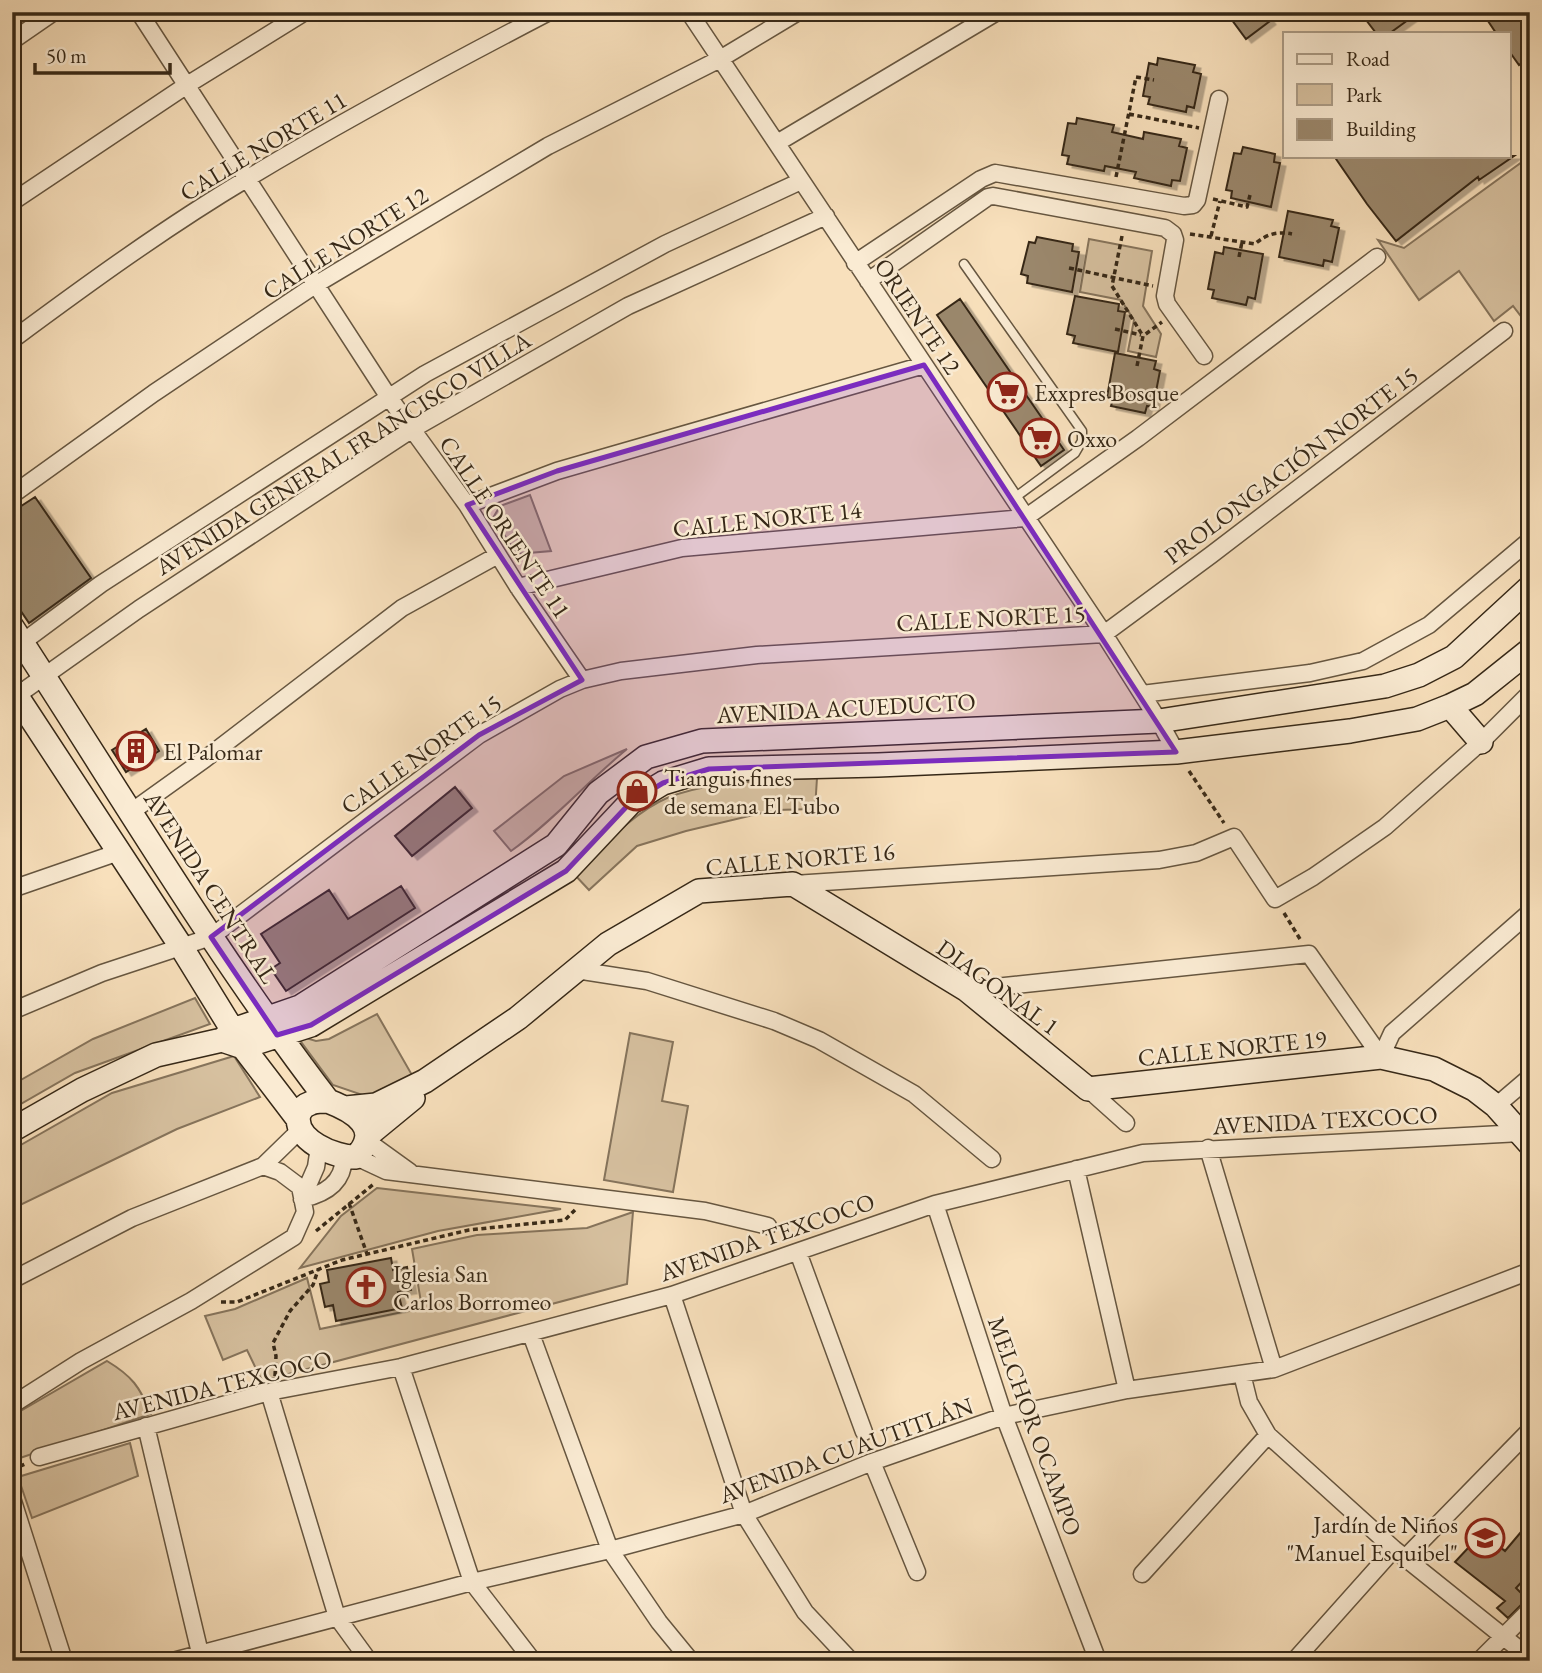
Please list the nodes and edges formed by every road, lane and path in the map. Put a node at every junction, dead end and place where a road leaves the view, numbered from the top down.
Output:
1 (54, 12) edge
2 (139, 12) edge
3 (305, 12) edge
4 (550, 12) edge
5 (689, 12) edge
6 (798, 12) edge
7 (998, 12) edge
8 (12, 41) edge
9 (720, 59) junction
10 (1154, 80) dead end
11 (187, 85) junction
12 (1220, 99) dead end
13 (1129, 114) junction
14 (1212, 131) junction
15 (777, 143) junction
16 (246, 179) junction
17 (801, 181) junction
18 (1113, 193) junction
19 (1198, 195) junction
20 (1250, 195) dead end
21 (1220, 201) junction
22 (12, 202) edge
23 (1169, 204) junction
24 (826, 216) junction
25 (1126, 220) junction
26 (1167, 229) junction
27 (1292, 234) dead end
28 (1211, 237) junction
29 (1242, 242) junction
30 (1239, 257) dead end
31 (1377, 257) dead end
32 (855, 263) junction
33 (964, 264) dead end
34 (1069, 268) dead end
35 (1114, 278) junction
36 (868, 281) junction
37 (315, 285) junction
38 (1166, 288) junction
39 (1174, 313) junction
40 (1115, 329) dead end
41 (1504, 331) dead end
42 (1143, 335) junction
43 (12, 340) edge
44 (1204, 356) dead end
45 (924, 365) junction
46 (1137, 366) dead end
47 (388, 396) junction
48 (411, 430) junction
49 (12, 495) edge
50 (1013, 499) junction
51 (467, 505) junction
52 (1025, 518) junction
53 (1530, 540) edge
54 (498, 555) junction
55 (518, 587) junction
56 (1530, 587) edge
57 (1104, 634) junction
58 (15, 639) edge
59 (1530, 650) edge
60 (44, 675) junction
61 (582, 680) junction
62 (1530, 693) edge
63 (1142, 694) junction
64 (14, 695) edge
65 (1450, 706) junction
66 (1159, 720) junction
67 (1481, 742) junction
68 (1176, 752) junction
69 (131, 812) junction
70 (1234, 837) junction
71 (119, 852) junction
72 (793, 884) junction
73 (12, 889) edge
74 (1275, 899) junction
75 (1530, 912) edge
76 (211, 937) junction
77 (182, 948) junction
78 (1309, 954) junction
79 (576, 971) junction
80 (967, 990) junction
81 (12, 1011) edge
82 (272, 1027) junction
83 (233, 1039) junction
84 (1381, 1058) junction
85 (1530, 1077) edge
86 (425, 1081) junction
87 (1088, 1089) junction
88 (337, 1104) junction
89 (1496, 1106) junction
90 (1125, 1123) dead end
91 (299, 1124) junction
92 (12, 1130) edge
93 (1525, 1139) edge
94 (319, 1147) junction
95 (359, 1148) junction
96 (1209, 1148) junction
97 (992, 1158) dead end
98 (269, 1161) junction
99 (1076, 1169) junction
100 (386, 1171) junction
101 (412, 1173) junction
102 (589, 1196) junction
103 (302, 1199) junction
104 (349, 1203) junction
105 (935, 1204) junction
106 (768, 1226) dead end
107 (294, 1237) junction
108 (798, 1252) junction
109 (368, 1254) junction
110 (318, 1270) junction
111 (1530, 1271) edge
112 (12, 1280) edge
113 (672, 1295) junction
114 (191, 1301) junction
115 (531, 1334) junction
116 (401, 1367) junction
117 (1274, 1370) junction
118 (1242, 1374) junction
119 (1127, 1390) junction
120 (269, 1392) junction
121 (12, 1405) edge
122 (1004, 1416) junction
123 (146, 1426) junction
124 (1530, 1430) edge
125 (864, 1432) dead end
126 (1268, 1435) junction
127 (12, 1453) edge
128 (39, 1457) dead end
129 (12, 1459) edge
130 (872, 1462) junction
131 (12, 1497) edge
132 (744, 1514) junction
133 (610, 1550) junction
134 (1400, 1553) junction
135 (918, 1572) dead end
136 (1142, 1574) dead end
137 (472, 1582) junction
138 (1530, 1610) edge
139 (337, 1617) junction
140 (1503, 1637) junction
141 (202, 1657) edge
142 (1530, 1658) edge
143 (64, 1661) edge
144 (173, 1661) edge
145 (369, 1661) edge
146 (533, 1661) edge
147 (691, 1661) edge
148 (851, 1661) edge
149 (1098, 1661) edge
150 (1294, 1661) edge
151 (1479, 1661) edge

1 - 8 street
2 - 11 street, CALLE ORIENTE 11
3 - 11 street
4 - 16 street, CALLE NORTE 11
5 - 9 street, ORIENTE 12
6 - 9 street, CALLE NORTE 12
7 - 15 street
9 - 15 street, ORIENTE 12
9 - 37 street, CALLE NORTE 12
10 - 13 path
11 - 16 street, CALLE ORIENTE 11
11 - 22 street
12 - 14 street
13 - 14 path
13 - 18 path
14 - 19 street
15 - 17 street, ORIENTE 12
16 - 37 street, CALLE ORIENTE 11
16 - 43 street, CALLE NORTE 11
17 - 24 street, ORIENTE 12
17 - 47 street, AVENIDA GENERAL FRANCISCO VILLA
18 - 23 street
18 - 32 street
19 - 21 path
19 - 23 street
20 - 21 path
21 - 28 path
23 - 26 street
24 - 32 street, ORIENTE 12
24 - 48 street, AVENIDA GENERAL FRANCISCO VILLA
25 - 26 street
25 - 35 path
25 - 36 street
26 - 28 path
26 - 38 street
27 - 29 path
28 - 29 path
29 - 30 path
31 - 52 street
32 - 36 street, ORIENTE 12
33 - 50 lane
34 - 35 path
35 - 38 path
35 - 42 path
36 - 45 street, ORIENTE 12
37 - 47 street, CALLE ORIENTE 11
37 - 49 street, CALLE NORTE 12
38 - 39 street
39 - 42 path
39 - 44 street
40 - 42 path
41 - 57 street, PROLONGACIÓN NORTE 15
42 - 46 path
45 - 50 street, ORIENTE 12
45 - 51 street
47 - 48 street, CALLE ORIENTE 11
47 - 58 street, AVENIDA GENERAL FRANCISCO VILLA
48 - 51 street, CALLE ORIENTE 11
48 - 60 street, AVENIDA GENERAL FRANCISCO VILLA
50 - 52 street, ORIENTE 12
51 - 54 street, CALLE ORIENTE 11
52 - 55 street, CALLE NORTE 14
52 - 57 street, ORIENTE 12
53 - 63 street
54 - 55 street, CALLE ORIENTE 11
54 - 69 street
55 - 61 street, CALLE ORIENTE 11
56 - 66 street, AVENIDA ACUEDUCTO
57 - 61 street, CALLE NORTE 15
57 - 63 street, ORIENTE 12
58 - 60 street, AVENIDA CENTRAL
59 - 65 street, AVENIDA ACUEDUCTO
60 - 64 street, AVENIDA GENERAL FRANCISCO VILLA
60 - 69 street, AVENIDA CENTRAL
61 - 76 street, CALLE NORTE 15
62 - 67 street
63 - 66 street, ORIENTE 12
64 - 71 street
65 - 67 street
65 - 68 street, AVENIDA ACUEDUCTO
66 - 68 street, ORIENTE 12
66 - 82 street, AVENIDA ACUEDUCTO
67 - 74 street
68 - 70 path
68 - 82 street, AVENIDA ACUEDUCTO
69 - 76 street, AVENIDA CENTRAL
70 - 72 street, CALLE NORTE 16
70 - 74 street
71 - 73 street
71 - 77 street
72 - 79 street, CALLE NORTE 16
72 - 80 street, DIAGONAL 1
74 - 78 path
75 - 84 street
76 - 77 street, CALLE NORTE 15
76 - 82 street, AVENIDA CENTRAL
77 - 81 street, CALLE NORTE 15
77 - 83 street
78 - 80 street
78 - 84 street
79 - 86 street, CALLE NORTE 16
79 - 97 street
80 - 87 street, DIAGONAL 1
82 - 83 street, AVENIDA ACUEDUCTO
82 - 88 street, AVENIDA CENTRAL
83 - 91 street
83 - 92 street, AVENIDA ACUEDUCTO
84 - 87 street, CALLE NORTE 19
84 - 89 street, CALLE NORTE 19
85 - 89 street
86 - 88 street, CALLE NORTE 16
86 - 95 street, CALLE NORTE 16
87 - 90 street, DIAGONAL 1
88 - 91 street
88 - 95 street
89 - 93 street, CALLE NORTE 19
91 - 94 street
91 - 98 street
93 - 96 street, AVENIDA TEXCOCO
94 - 95 street
94 - 103 street
95 - 100 street
95 - 101 street
95 - 103 street
96 - 99 street, AVENIDA TEXCOCO
96 - 117 street
98 - 103 street
98 - 112 street
99 - 105 street, AVENIDA TEXCOCO
99 - 119 street
100 - 101 street
100 - 104 path
101 - 102 street
102 - 106 street
102 - 109 path
103 - 107 street
104 - 107 path
104 - 109 path
105 - 108 street, AVENIDA TEXCOCO
105 - 122 street, MELCHOR OCAMPO
107 - 114 street
108 - 113 street, AVENIDA TEXCOCO
108 - 125 street
109 - 110 path
110 - 114 path
110 - 120 path
111 - 117 street, AVENIDA CUAUTITLÁN
113 - 115 street, AVENIDA TEXCOCO
113 - 132 street
114 - 121 street
115 - 116 street, AVENIDA TEXCOCO
115 - 133 street
116 - 120 street, AVENIDA TEXCOCO
116 - 137 street
117 - 118 street, AVENIDA CUAUTITLÁN
118 - 119 street, AVENIDA CUAUTITLÁN
118 - 126 street
119 - 122 street, AVENIDA CUAUTITLÁN
120 - 123 street, AVENIDA TEXCOCO
120 - 139 street
122 - 130 street, AVENIDA CUAUTITLÁN
122 - 149 street, MELCHOR OCAMPO
123 - 128 street, AVENIDA TEXCOCO
123 - 141 street
124 - 134 street
126 - 134 street
126 - 136 street
127 - 129 path
130 - 132 street, AVENIDA CUAUTITLÁN
130 - 135 street
131 - 143 street
132 - 133 street, AVENIDA CUAUTITLÁN
132 - 148 street
133 - 137 street, AVENIDA CUAUTITLÁN
133 - 147 street
134 - 140 street
134 - 150 street
137 - 139 street, AVENIDA CUAUTITLÁN
137 - 146 street
138 - 140 street
139 - 141 street, AVENIDA CUAUTITLÁN
139 - 145 street
140 - 142 street
140 - 151 street
141 - 144 street, AVENIDA CUAUTITLÁN

